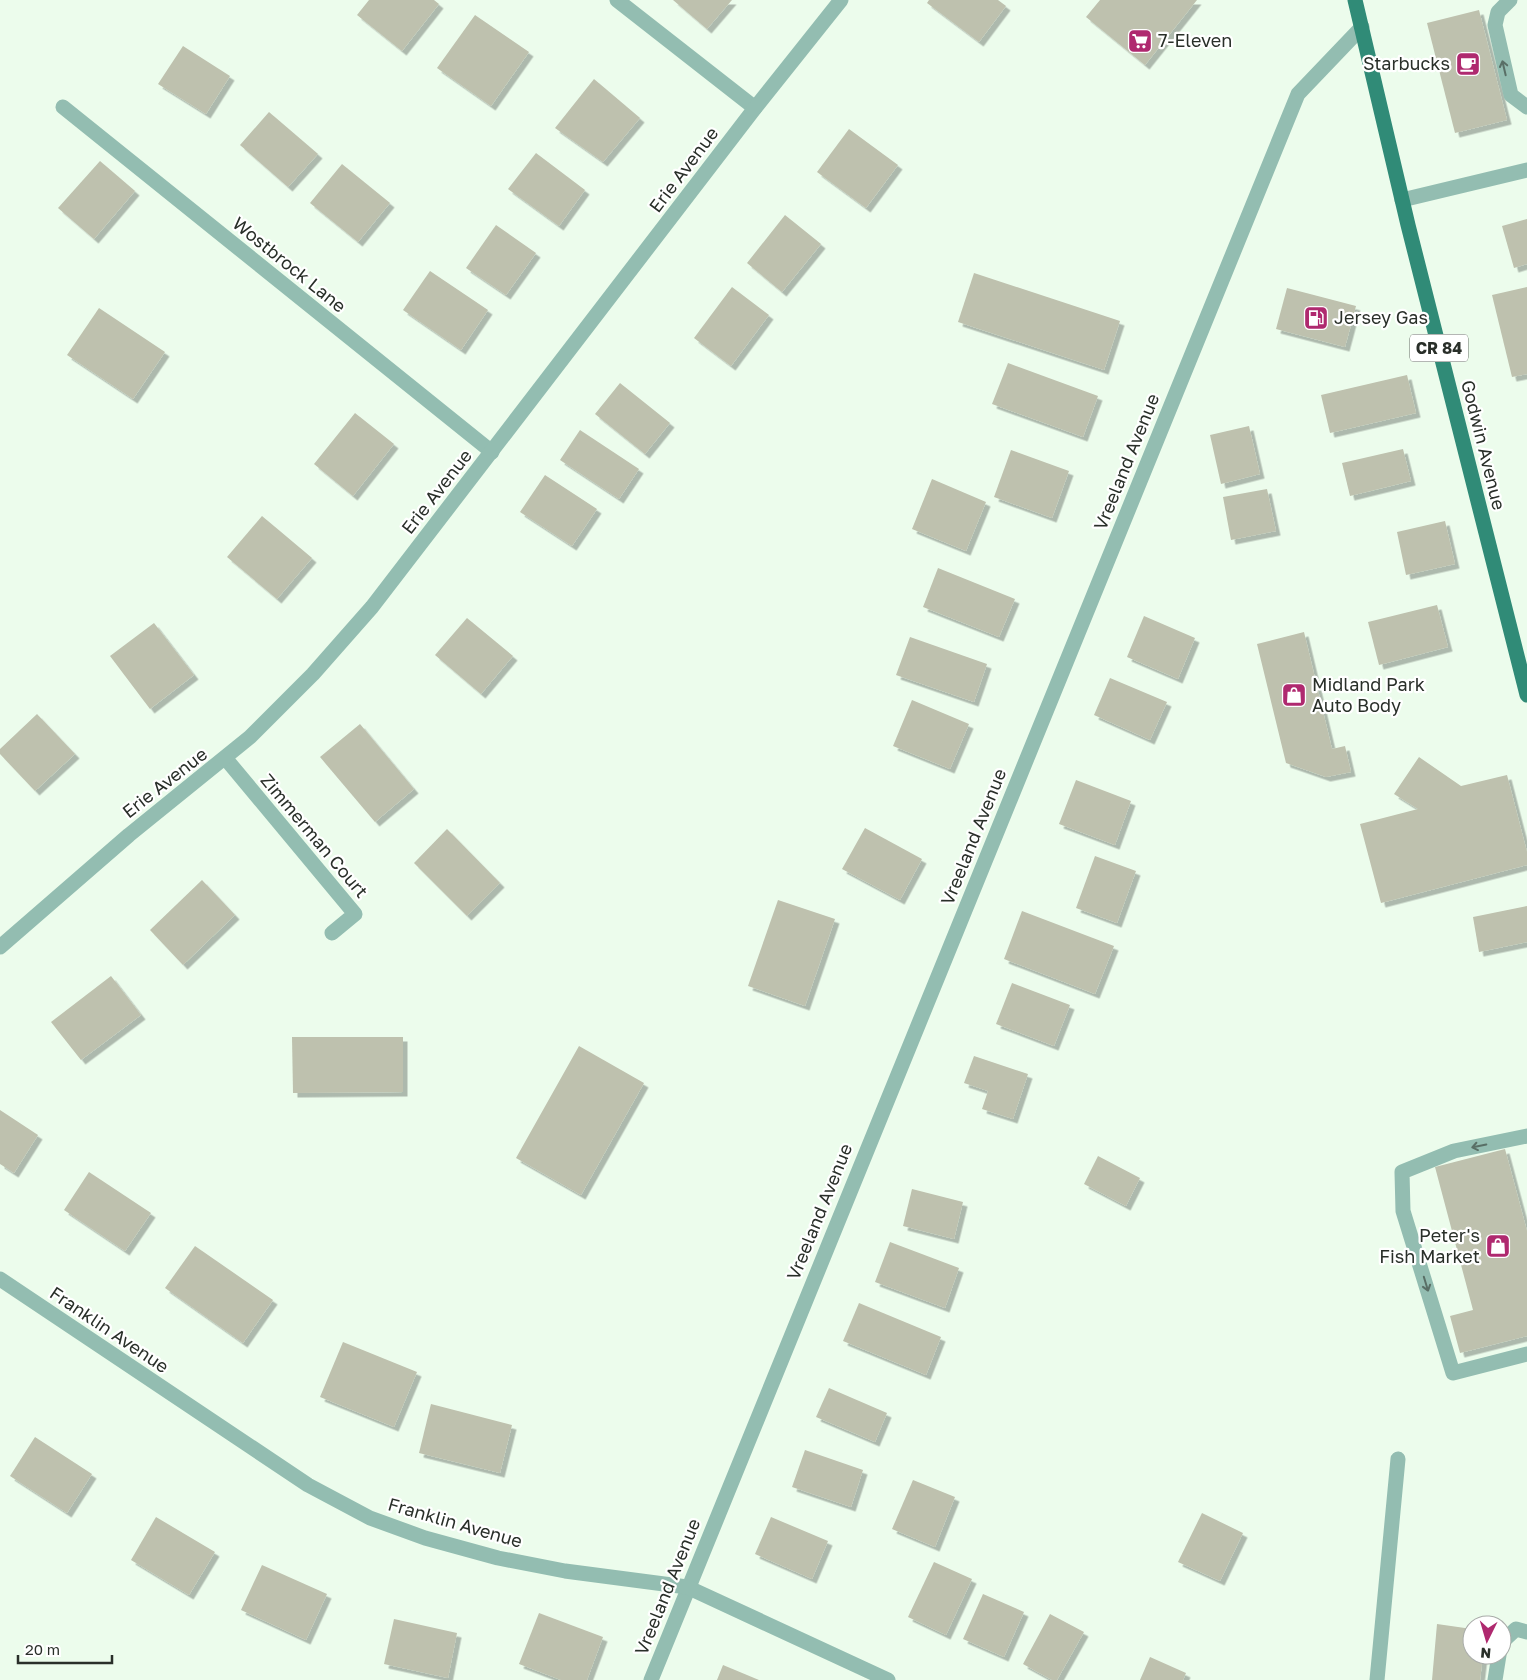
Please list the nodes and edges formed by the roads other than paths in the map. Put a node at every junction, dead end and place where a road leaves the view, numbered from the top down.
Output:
1 (617, 0) edge
2 (841, 0) edge
3 (1355, 0) edge
4 (1510, 0) edge
5 (1362, 27) junction
6 (64, 107) dead end
7 (1527, 107) edge
8 (755, 108) junction
9 (1527, 170) edge
10 (1402, 200) junction
11 (492, 452) junction
12 (1527, 695) edge
13 (226, 759) junction
14 (332, 933) dead end
15 (0, 947) edge
16 (1527, 1136) edge
17 (0, 1280) edge
18 (1527, 1354) edge
19 (1398, 1459) dead end
20 (687, 1587) junction
21 (1527, 1632) edge
22 (1512, 1633) edge
23 (1498, 1665) edge
24 (651, 1680) edge
25 (888, 1680) edge
26 (1377, 1680) edge
27 (1495, 1680) edge

1 - 8 street
2 - 8 street, Erie Avenue
3 - 5 main road, Godwin Avenue / CR 84
7 -> 4 street
5 - 10 main road, Godwin Avenue / CR 84
5 - 20 street, Vreeland Avenue
6 - 11 street, Wostbrock Lane
8 - 11 street, Erie Avenue
9 - 10 street
10 - 12 main road, Godwin Avenue / CR 84
11 - 13 street, Erie Avenue
13 - 14 street, Zimmerman Court
13 - 15 street, Erie Avenue
16 -> 18 street
17 - 20 street, Franklin Avenue
19 - 26 street
20 - 24 street, Vreeland Avenue
20 - 25 street, Franklin Avenue
21 - 22 street
23 - 27 street

